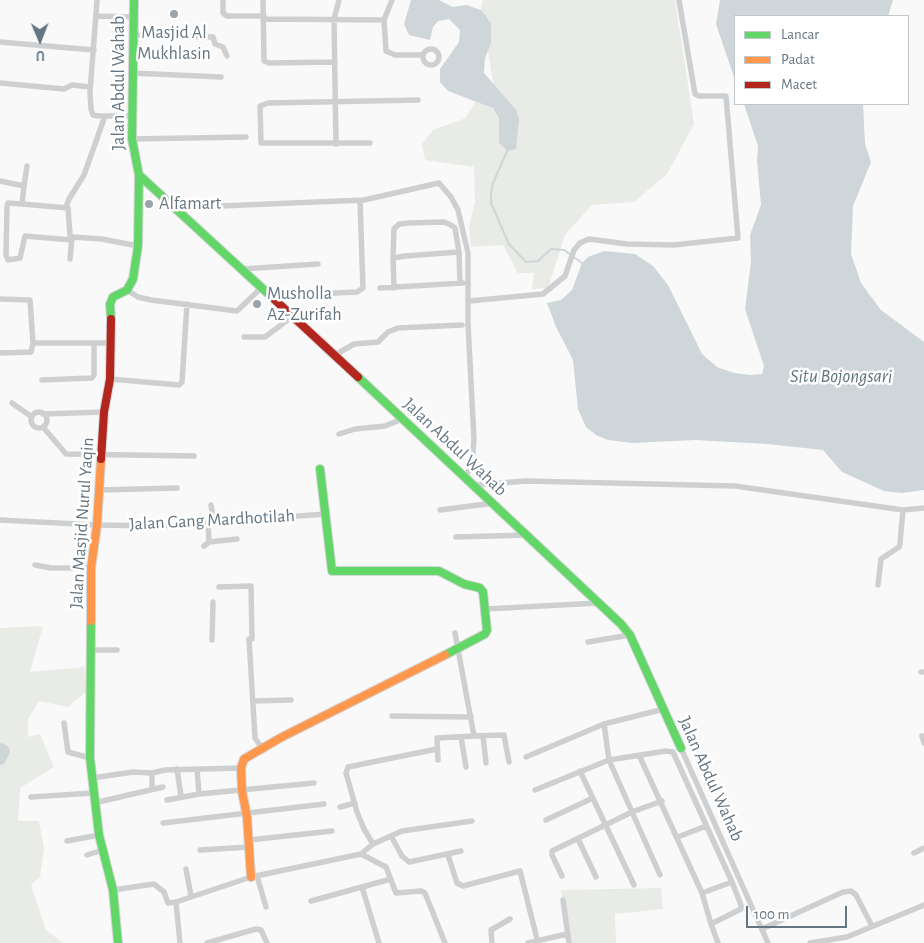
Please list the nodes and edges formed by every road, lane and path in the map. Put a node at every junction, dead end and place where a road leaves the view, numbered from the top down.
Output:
1 (97, 0) edge
2 (134, 0) edge
3 (223, 0) edge
4 (264, 0) edge
5 (339, 0) edge
6 (392, 0) edge
7 (680, 0) edge
8 (97, 16) junction
9 (134, 17) junction
10 (264, 18) junction
11 (334, 19) junction
12 (384, 20) junction
13 (133, 35) junction
14 (0, 42) edge
15 (94, 50) junction
16 (422, 55) dead end
17 (228, 56) dead end
18 (335, 62) junction
19 (131, 73) junction
20 (220, 77) dead end
21 (0, 82) edge
22 (90, 87) junction
23 (418, 100) dead end
24 (336, 101) junction
25 (105, 116) junction
26 (132, 116) junction
27 (246, 138) dead end
28 (132, 139) junction
29 (370, 143) dead end
30 (336, 144) junction
31 (27, 166) dead end
32 (139, 175) junction
33 (0, 181) edge
34 (24, 186) junction
35 (360, 200) junction
36 (22, 204) junction
37 (66, 208) junction
38 (173, 208) junction
39 (72, 239) junction
40 (138, 246) junction
41 (459, 252) junction
42 (393, 258) junction
43 (70, 259) dead end
44 (318, 264) dead end
45 (242, 270) junction
46 (468, 282) junction
47 (460, 283) junction
48 (261, 288) junction
49 (380, 288) dead end
50 (394, 288) junction
51 (127, 290) junction
52 (271, 296) junction
53 (0, 299) edge
54 (469, 301) junction
55 (186, 304) junction
56 (293, 316) junction
57 (462, 325) dead end
58 (244, 337) dead end
59 (33, 343) junction
60 (94, 343) junction
61 (112, 343) junction
62 (0, 353) edge
63 (335, 355) junction
64 (110, 379) junction
65 (42, 380) dead end
66 (12, 403) dead end
67 (104, 412) junction
68 (43, 414) junction
69 (32, 418) junction
70 (402, 419) junction
71 (43, 427) junction
72 (339, 434) dead end
73 (103, 456) junction
74 (194, 456) dead end
75 (320, 469) dead end
76 (466, 476) junction
77 (476, 485) junction
78 (177, 488) dead end
79 (99, 490) junction
80 (494, 503) junction
81 (211, 505) dead end
82 (924, 508) edge
83 (440, 510) dead end
84 (903, 510) junction
85 (326, 514) junction
86 (0, 520) edge
87 (211, 523) junction
88 (97, 525) junction
89 (529, 535) junction
90 (456, 537) dead end
91 (237, 539) dead end
92 (35, 566) dead end
93 (91, 568) junction
94 (878, 585) dead end
95 (219, 587) dead end
96 (213, 602) dead end
97 (598, 603) junction
98 (486, 609) junction
99 (455, 633) dead end
100 (630, 635) junction
101 (212, 640) dead end
102 (588, 642) dead end
103 (459, 647) junction
104 (90, 650) junction
105 (117, 650) dead end
106 (291, 700) dead end
107 (253, 701) junction
108 (664, 710) junction
109 (392, 716) dead end
110 (471, 717) junction
111 (64, 723) dead end
112 (604, 724) junction
113 (474, 736) junction
114 (483, 736) junction
115 (924, 736) edge
116 (461, 737) junction
117 (924, 743) edge
118 (266, 748) junction
119 (681, 748) joint
120 (437, 749) junction
121 (640, 755) junction
122 (526, 757) dead end
123 (90, 758) junction
124 (438, 760) dead end
125 (609, 760) junction
126 (509, 762) dead end
127 (486, 763) dead end
128 (466, 767) dead end
129 (241, 768) junction
130 (177, 769) junction
131 (197, 769) junction
132 (580, 771) junction
133 (152, 773) junction
134 (92, 778) junction
135 (314, 783) dead end
136 (163, 787) dead end
137 (152, 789) junction
138 (242, 789) junction
139 (534, 790) dead end
140 (93, 793) junction
141 (199, 794) junction
142 (181, 796) junction
143 (31, 797) dead end
144 (592, 798) junction
145 (167, 800) dead end
146 (662, 801) junction
147 (94, 803) junction
148 (355, 803) junction
149 (324, 804) dead end
150 (340, 807) dead end
151 (632, 812) junction
152 (246, 814) junction
153 (546, 820) dead end
154 (472, 821) dead end
155 (162, 824) dead end
156 (604, 826) junction
157 (706, 826) junction
158 (332, 831) dead end
159 (99, 834) junction
160 (390, 836) junction
161 (678, 837) junction
162 (578, 839) junction
163 (66, 841) dead end
164 (249, 844) junction
165 (373, 844) junction
166 (924, 848) edge
167 (103, 850) junction
168 (200, 850) dead end
169 (461, 851) dead end
170 (914, 853) dead end
171 (361, 854) junction
172 (87, 855) dead end
173 (448, 855) junction
174 (186, 869) dead end
175 (660, 875) dead end
176 (562, 876) dead end
177 (254, 877) junction
178 (596, 877) dead end
179 (391, 879) junction
180 (732, 882) junction
181 (634, 885) dead end
182 (362, 887) junction
183 (113, 890) junction
184 (702, 893) junction
185 (191, 896) junction
186 (563, 900) dead end
187 (176, 902) junction
188 (311, 902) dead end
189 (924, 905) edge
190 (266, 907) dead end
191 (510, 919) dead end
192 (711, 924) junction
193 (872, 926) junction
194 (762, 929) junction
195 (567, 934) junction
196 (538, 942) edge
197 (118, 943) edge
198 (180, 943) edge
199 (207, 943) edge
200 (267, 943) edge
201 (378, 943) edge
202 (445, 943) edge
203 (492, 943) edge
204 (528, 943) edge
205 (569, 943) edge
206 (718, 943) edge
207 (768, 943) edge
208 (810, 943) edge

1 - 8 street
2 - 9 street, Jalan Abdul Wahab
3 - 10 street
4 - 10 street
5 - 11 street
6 - 12 street
7 - 54 street
8 - 9 street
8 - 15 street
9 - 13 street, Jalan Abdul Wahab
10 - 11 street
10 - 18 street
11 - 12 street
11 - 18 street
12 - 16 street
13 - 17 street
13 - 19 street, Jalan Abdul Wahab
14 - 15 street
15 - 22 street
18 - 24 street
19 - 20 street
19 - 26 street, Jalan Abdul Wahab
21 - 22 street
22 - 25 street
23 - 24 street
24 - 30 street
24 - 30 street
25 - 26 street
25 - 37 street
26 - 28 street, Jalan Abdul Wahab
27 - 28 street
28 - 32 street, Jalan Abdul Wahab
29 - 30 street
31 - 34 street
32 - 38 street, Jalan Abdul Wahab
32 - 40 street, Jalan Masjid Nurul Yaqin
33 - 34 street
34 - 36 street
35 - 38 street
35 - 46 street
35 - 52 street
36 - 37 street
36 - 39 street
37 - 39 street
38 - 45 street, Jalan Abdul Wahab
39 - 40 street
39 - 43 street
40 - 51 street, Jalan Masjid Nurul Yaqin
41 - 42 street
41 - 42 street
41 - 47 street
42 - 50 street
44 - 45 street
45 - 48 street, Jalan Abdul Wahab
46 - 47 street
46 - 54 street
47 - 50 street
48 - 52 street, Jalan Abdul Wahab
48 - 55 street
49 - 50 street
51 - 55 street
51 - 61 street, Jalan Masjid Nurul Yaqin
52 - 56 street, Jalan Abdul Wahab
53 - 59 street
54 - 76 street
55 - 64 street
56 - 58 street
56 - 63 street, Jalan Abdul Wahab
57 - 63 street
59 - 60 street
59 - 62 street
60 - 61 street
60 - 65 street
61 - 64 street, Jalan Masjid Nurul Yaqin
63 - 70 street, Jalan Abdul Wahab
64 - 67 street, Jalan Masjid Nurul Yaqin
66 - 69 street
67 - 68 street
67 - 73 street, Jalan Masjid Nurul Yaqin
68 - 69 street
68 - 71 street
69 - 71 street
70 - 72 street
70 - 76 street, Jalan Abdul Wahab
71 - 73 street
73 - 74 street
73 - 79 street, Jalan Masjid Nurul Yaqin
75 - 85 street
76 - 77 street, Jalan Abdul Wahab
77 - 80 street, Jalan Abdul Wahab
77 - 84 street
78 - 79 street
79 - 88 street, Jalan Masjid Nurul Yaqin
80 - 83 street
80 - 89 street, Jalan Abdul Wahab
81 - 87 street
82 - 84 street
84 - 94 street
85 - 87 street, Jalan Gang Mardhotilah
85 - 98 street
86 - 88 street, Jalan Gang Mardhotilah
87 - 88 street, Jalan Gang Mardhotilah
87 - 91 street
88 - 93 street, Jalan Masjid Nurul Yaqin
89 - 90 street
89 - 97 street, Jalan Abdul Wahab
92 - 93 street
93 - 104 street, Jalan Masjid Nurul Yaqin
95 - 107 street
96 - 101 street
97 - 98 street
97 - 100 street, Jalan Abdul Wahab
98 - 103 street
99 - 103 street
100 - 102 street
100 - 108 street, Jalan Abdul Wahab
103 - 110 street
103 - 118 street
104 - 105 street
104 - 123 street, Jalan Masjid Nurul Yaqin
106 - 107 street
107 - 118 street
108 - 112 street
108 - 119 street, Jalan Abdul Wahab
109 - 110 street
110 - 113 street
111 - 123 street
112 - 122 street
112 - 125 street
113 - 114 street
113 - 116 street
114 - 126 street
114 - 127 street
115 - 117 street
116 - 120 street
116 - 128 street
118 - 129 street
119 - 194 street, Jalan Abdul Wahab
120 - 124 street
120 - 148 street
121 - 125 street
121 - 146 street
121 - 157 street
123 - 134 street, Jalan Masjid Nurul Yaqin
125 - 132 street
125 - 151 street
129 - 131 street
129 - 138 street
130 - 131 street
130 - 133 street
130 - 142 street
131 - 141 street
132 - 139 street
132 - 144 street
133 - 134 street
133 - 137 street
134 - 140 street, Jalan Masjid Nurul Yaqin
135 - 138 street
136 - 137 street
137 - 147 street
138 - 141 street
138 - 152 street
140 - 143 street
140 - 147 street, Jalan Masjid Nurul Yaqin
141 - 142 street
142 - 145 street
144 - 153 street
144 - 156 street
146 - 151 street
146 - 161 street
147 - 159 street, Jalan Masjid Nurul Yaqin
148 - 150 street
148 - 165 street
149 - 152 street
151 - 156 street
151 - 175 street
152 - 155 street
152 - 164 street
154 - 160 street
156 - 162 street
156 - 181 street
157 - 161 street
157 - 180 street
158 - 164 street
159 - 163 street
159 - 167 street, Jalan Masjid Nurul Yaqin
160 - 165 street
160 - 173 street
161 - 184 street
162 - 176 street
162 - 178 street
164 - 168 street
164 - 177 street
165 - 171 street
166 - 170 street
167 - 172 street
167 - 183 street, Jalan Masjid Nurul Yaqin
169 - 173 street
171 - 177 street
171 - 179 street
173 - 196 street
174 - 185 street
177 - 185 street
177 - 190 street
179 - 182 street
179 - 202 street
180 - 184 street
180 - 192 street
182 - 188 street
182 - 201 street
183 - 187 street
183 - 197 street, Jalan Masjid Nurul Yaqin
184 - 192 street
185 - 187 street
186 - 195 street
187 - 198 street
189 - 193 street
191 - 203 street
192 - 206 street
193 - 194 street
193 - 208 street
194 - 207 street, Jalan Abdul Wahab
195 - 196 street
195 - 205 street
196 - 204 street
199 - 200 street

